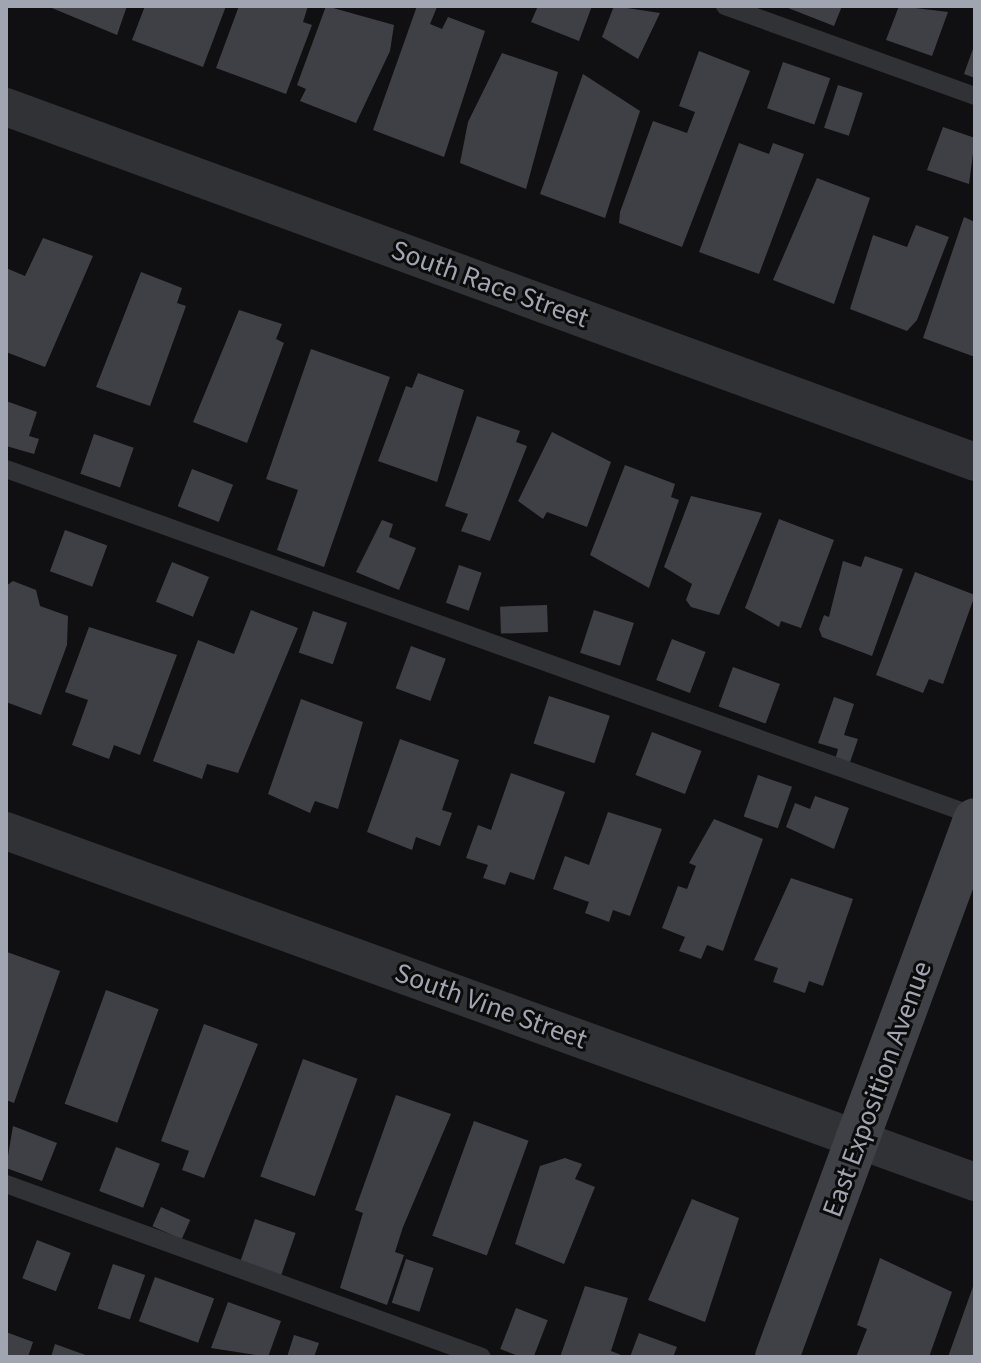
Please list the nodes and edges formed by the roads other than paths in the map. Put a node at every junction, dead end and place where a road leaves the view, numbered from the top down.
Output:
1 (725, 6) edge
2 (975, 96) edge
3 (6, 107) edge
4 (975, 462) edge
5 (6, 469) edge
6 (975, 818) edge
7 (6, 831) edge
8 (859, 1140) junction
9 (975, 1182) edge
10 (6, 1184) edge
11 (482, 1357) edge
12 (777, 1357) edge

1 - 2 lane
3 - 4 street, South Race Street
5 - 6 lane
6 - 8 street, East Exposition Avenue
7 - 8 street, South Vine Street
8 - 9 street, South Vine Street
8 - 12 street, East Exposition Avenue
10 - 11 lane

